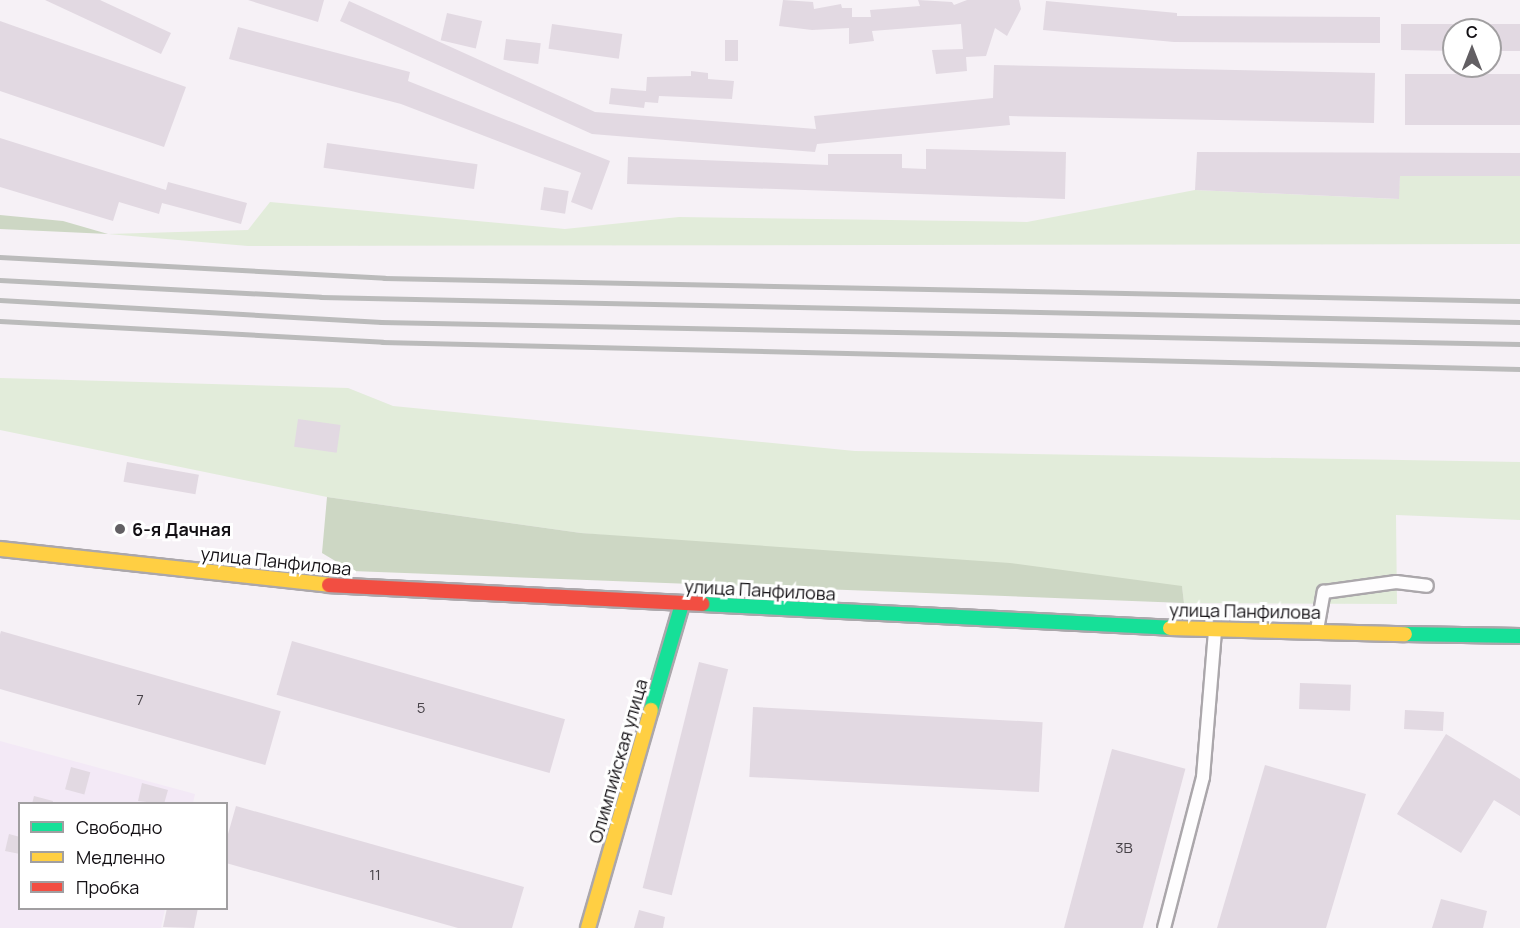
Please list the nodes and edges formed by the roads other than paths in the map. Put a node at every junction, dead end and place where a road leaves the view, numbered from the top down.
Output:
1 (0, 549) edge
2 (1427, 586) dead end
3 (682, 604) junction
4 (1215, 630) junction
5 (1317, 630) junction
6 (1520, 636) edge
7 (588, 928) edge
8 (1164, 928) edge

1 - 3 main road, улица Панфилова
2 - 5 lane
3 - 4 main road, улица Панфилова
3 - 7 main road, Олимпийская улица
4 - 5 main road, улица Панфилова
4 - 8 lane
5 - 6 main road, улица Панфилова

